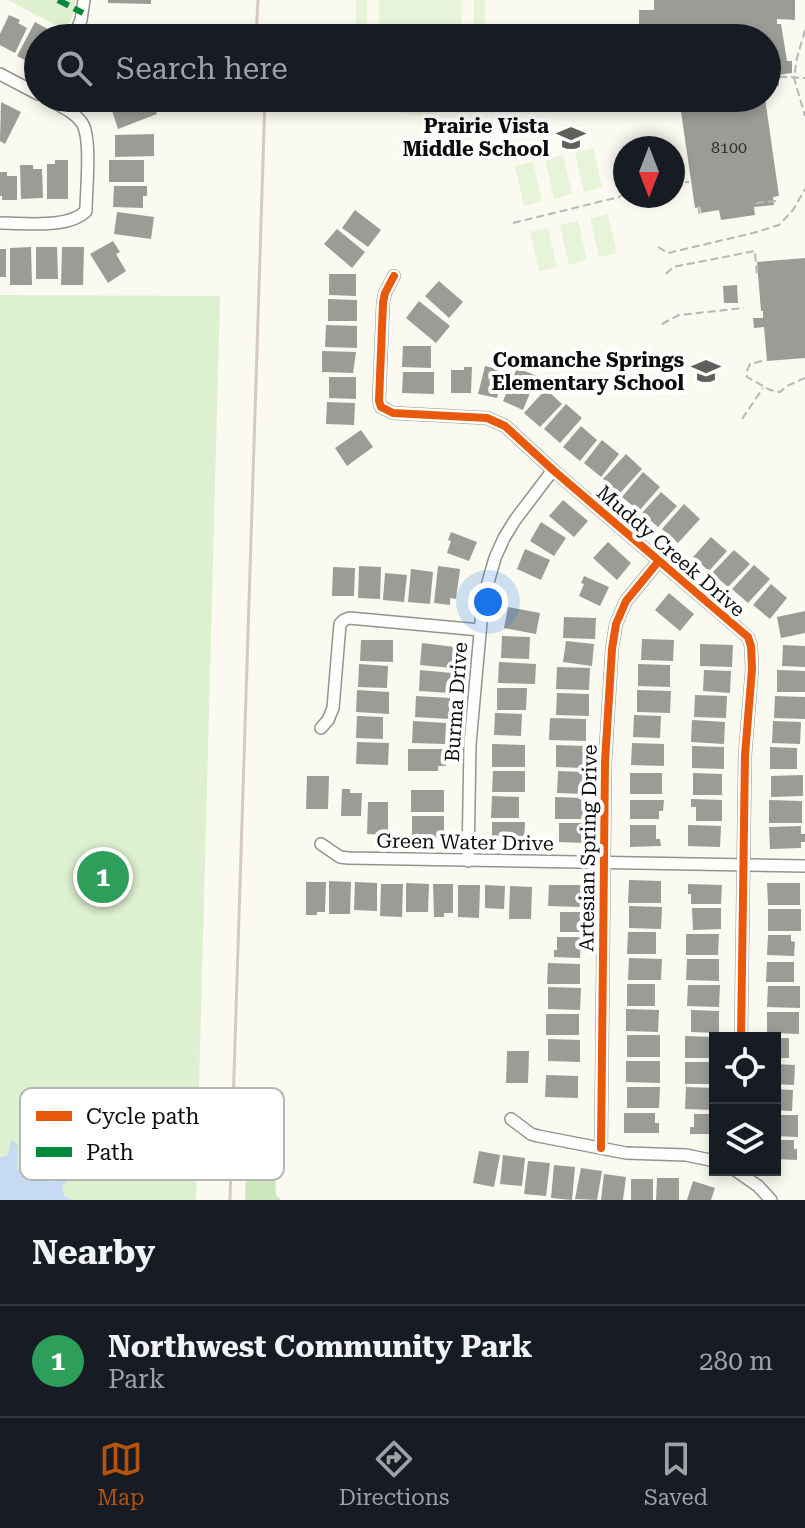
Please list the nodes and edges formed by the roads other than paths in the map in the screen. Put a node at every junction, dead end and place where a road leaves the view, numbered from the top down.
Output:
1 (84, 0) edge
2 (79, 24) edge
3 (0, 74) edge
4 (24, 87) edge
5 (70, 112) edge
6 (0, 223) edge
7 (394, 276) dead end
8 (553, 470) junction
9 (658, 562) junction
10 (480, 630) junction
11 (321, 728) dead end
12 (321, 844) dead end
13 (468, 861) junction
14 (604, 862) junction
15 (744, 866) junction
16 (805, 866) edge
17 (741, 1032) edge
18 (511, 1119) dead end
19 (601, 1148) junction
20 (709, 1160) edge
21 (744, 1176) edge
22 (771, 1200) edge

1 - 2 street
3 - 4 street
5 - 6 street
7 - 8 street, Muddy Creek Drive
8 - 9 street, Muddy Creek Drive
8 - 10 street, Burma Drive
9 - 14 street, Artesian Spring Drive
9 - 15 street, Muddy Creek Drive
10 - 11 street
10 - 13 street, Burma Drive
12 - 13 street, Green Water Drive
13 - 14 street, Green Water Drive
14 - 15 street, Green Water Drive
14 - 19 street, Artesian Spring Drive
15 - 16 street, Green Water Drive
15 - 17 street, Muddy Creek Drive
18 - 19 street
19 - 20 street
21 - 22 street

